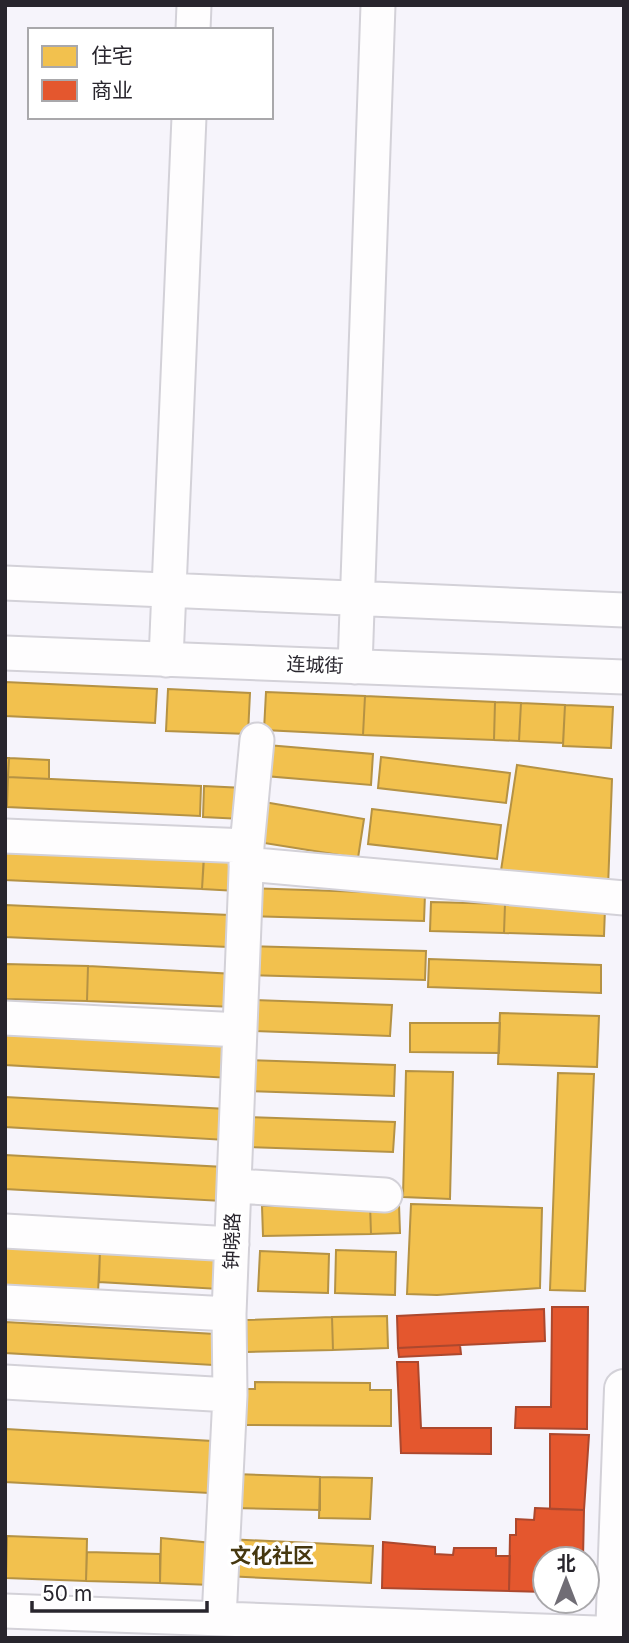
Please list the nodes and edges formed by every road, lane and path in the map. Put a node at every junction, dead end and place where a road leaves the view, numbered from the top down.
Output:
1 (194, 5) edge
2 (378, 5) edge
3 (193, 28) edge
4 (189, 119) edge
5 (5, 583) edge
6 (169, 591) junction
7 (357, 599) junction
8 (624, 610) edge
9 (5, 653) edge
10 (166, 660) junction
11 (355, 667) junction
12 (624, 677) edge
13 (257, 740) dead end
14 (5, 836) edge
15 (247, 855) junction
16 (624, 898) edge
17 (5, 1018) edge
18 (240, 1030) junction
19 (235, 1186) junction
20 (386, 1195) dead end
21 (5, 1231) edge
22 (232, 1244) junction
23 (5, 1302) edge
24 (229, 1314) junction
25 (5, 1382) edge
26 (624, 1389) edge
27 (230, 1395) junction
28 (5, 1611) edge
29 (219, 1619) junction
30 (100, 1626) edge
31 (618, 1635) edge

1 - 3 street
2 - 7 street
4 - 6 street
5 - 6 street
6 - 7 street
6 - 10 street
7 - 8 street
7 - 11 street
9 - 10 street, 连城街
10 - 11 street, 连城街
11 - 12 street, 连城街
13 - 15 street, 钟晓路
14 - 15 street
15 - 16 street
15 - 18 street, 钟晓路
17 - 18 street
18 - 19 street, 钟晓路
19 - 20 street
19 - 22 street, 钟晓路
21 - 22 street
22 - 24 street, 钟晓路
23 - 24 street
24 - 27 street, 钟晓路
25 - 27 street
26 - 31 main road
27 - 29 street, 钟晓路
28 - 30 street
29 - 30 street
29 - 31 street

